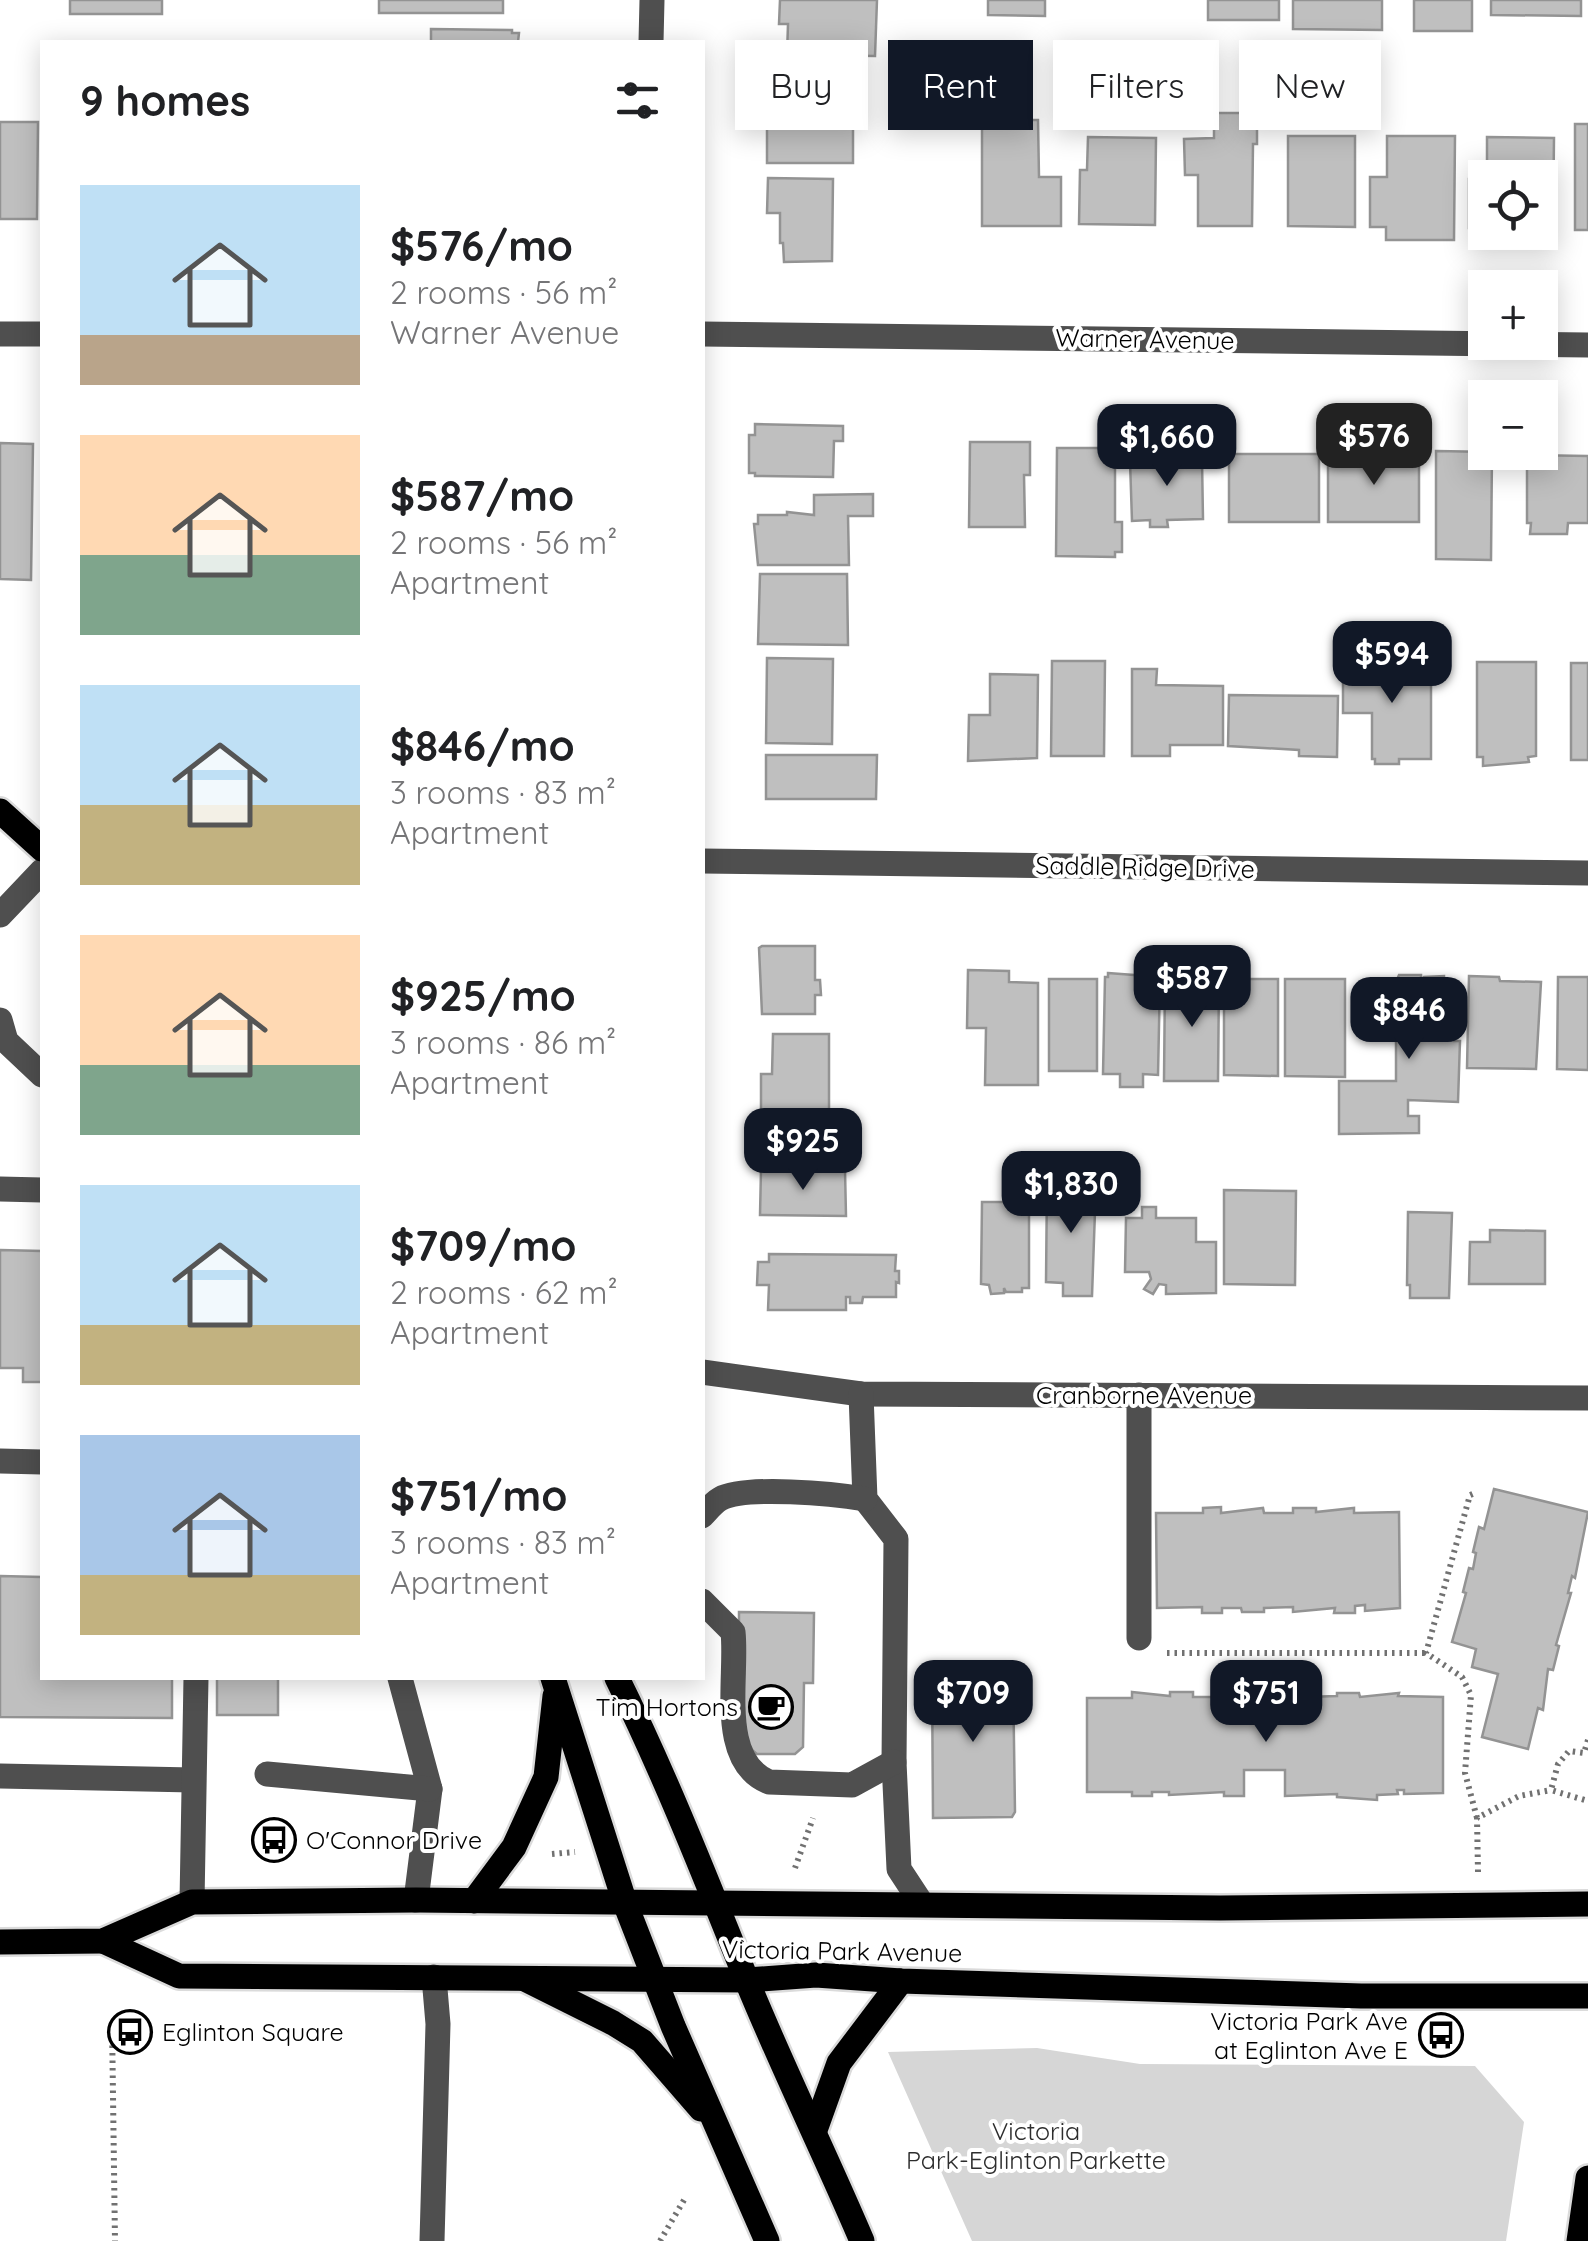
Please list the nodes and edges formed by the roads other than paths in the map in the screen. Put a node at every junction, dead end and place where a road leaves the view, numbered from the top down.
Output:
1 (652, 0) edge
2 (651, 40) edge
3 (0, 334) edge
4 (40, 334) edge
5 (705, 334) edge
6 (1588, 345) edge
7 (0, 811) edge
8 (40, 847) edge
9 (705, 861) edge
10 (40, 873) edge
11 (1588, 873) edge
12 (0, 915) edge
13 (0, 1020) edge
14 (40, 1073) edge
15 (0, 1189) edge
16 (40, 1190) edge
17 (705, 1372) edge
18 (862, 1394) junction
19 (1139, 1395) junction
20 (1588, 1398) edge
21 (0, 1461) edge
22 (40, 1462) edge
23 (865, 1499) junction
24 (705, 1513) edge
25 (705, 1604) edge
26 (1148, 1646) road end
27 (196, 1680) edge
28 (401, 1680) edge
29 (618, 1680) edge
30 (555, 1682) edge
31 (894, 1762) junction
32 (267, 1774) dead end
33 (0, 1776) edge
34 (193, 1780) junction
35 (430, 1789) junction
36 (416, 1900) junction
37 (474, 1901) junction
38 (192, 1902) junction
39 (625, 1904) junction
40 (719, 1904) junction
41 (922, 1904) junction
42 (1588, 1904) edge
43 (103, 1940) junction
44 (0, 1942) edge
45 (519, 1976) junction
46 (434, 1977) junction
47 (654, 1979) junction
48 (747, 1980) junction
49 (901, 1981) junction
50 (1588, 1996) edge
51 (718, 2128) junction
52 (815, 2130) junction
53 (1588, 2178) edge
54 (432, 2241) edge
55 (767, 2241) edge
56 (862, 2241) edge
57 (1579, 2241) edge

1 - 2 street
3 - 4 street
5 - 6 street, Warner Avenue
7 - 8 main road
9 - 11 street, Saddle Ridge Drive
10 - 12 street
13 - 14 street
15 - 16 street
17 - 18 street, Cranborne Avenue
18 - 19 street, Cranborne Avenue
18 - 23 street
19 - 20 street, Cranborne Avenue
19 - 26 street
21 - 22 street
23 - 24 street
23 - 31 street
25 - 31 street
27 - 34 street
28 - 35 street
29 - 40 main road
30 - 37 main road
30 - 39 main road
31 - 41 street
32 - 35 street
33 - 34 street
34 - 38 street
35 - 36 street
36 - 37 main road, Victoria Park Avenue
36 - 38 main road, Victoria Park Avenue
37 - 39 main road, Victoria Park Avenue
38 - 43 main road, Victoria Park Avenue
39 - 40 main road, Victoria Park Avenue
39 - 47 main road
40 - 41 main road, Victoria Park Avenue
40 - 48 main road
41 - 42 main road, Victoria Park Avenue
43 - 44 main road, Victoria Park Avenue
43 - 46 main road, Victoria Park Avenue
45 - 46 main road, Victoria Park Avenue
45 - 47 main road, Victoria Park Avenue
45 - 51 main road
46 - 54 street
47 - 48 main road, Victoria Park Avenue
47 - 51 main road
48 - 49 main road, Victoria Park Avenue
48 - 52 main road
49 - 50 main road, Victoria Park Avenue
49 - 52 main road
51 - 55 main road
52 - 56 main road
53 - 57 main road

